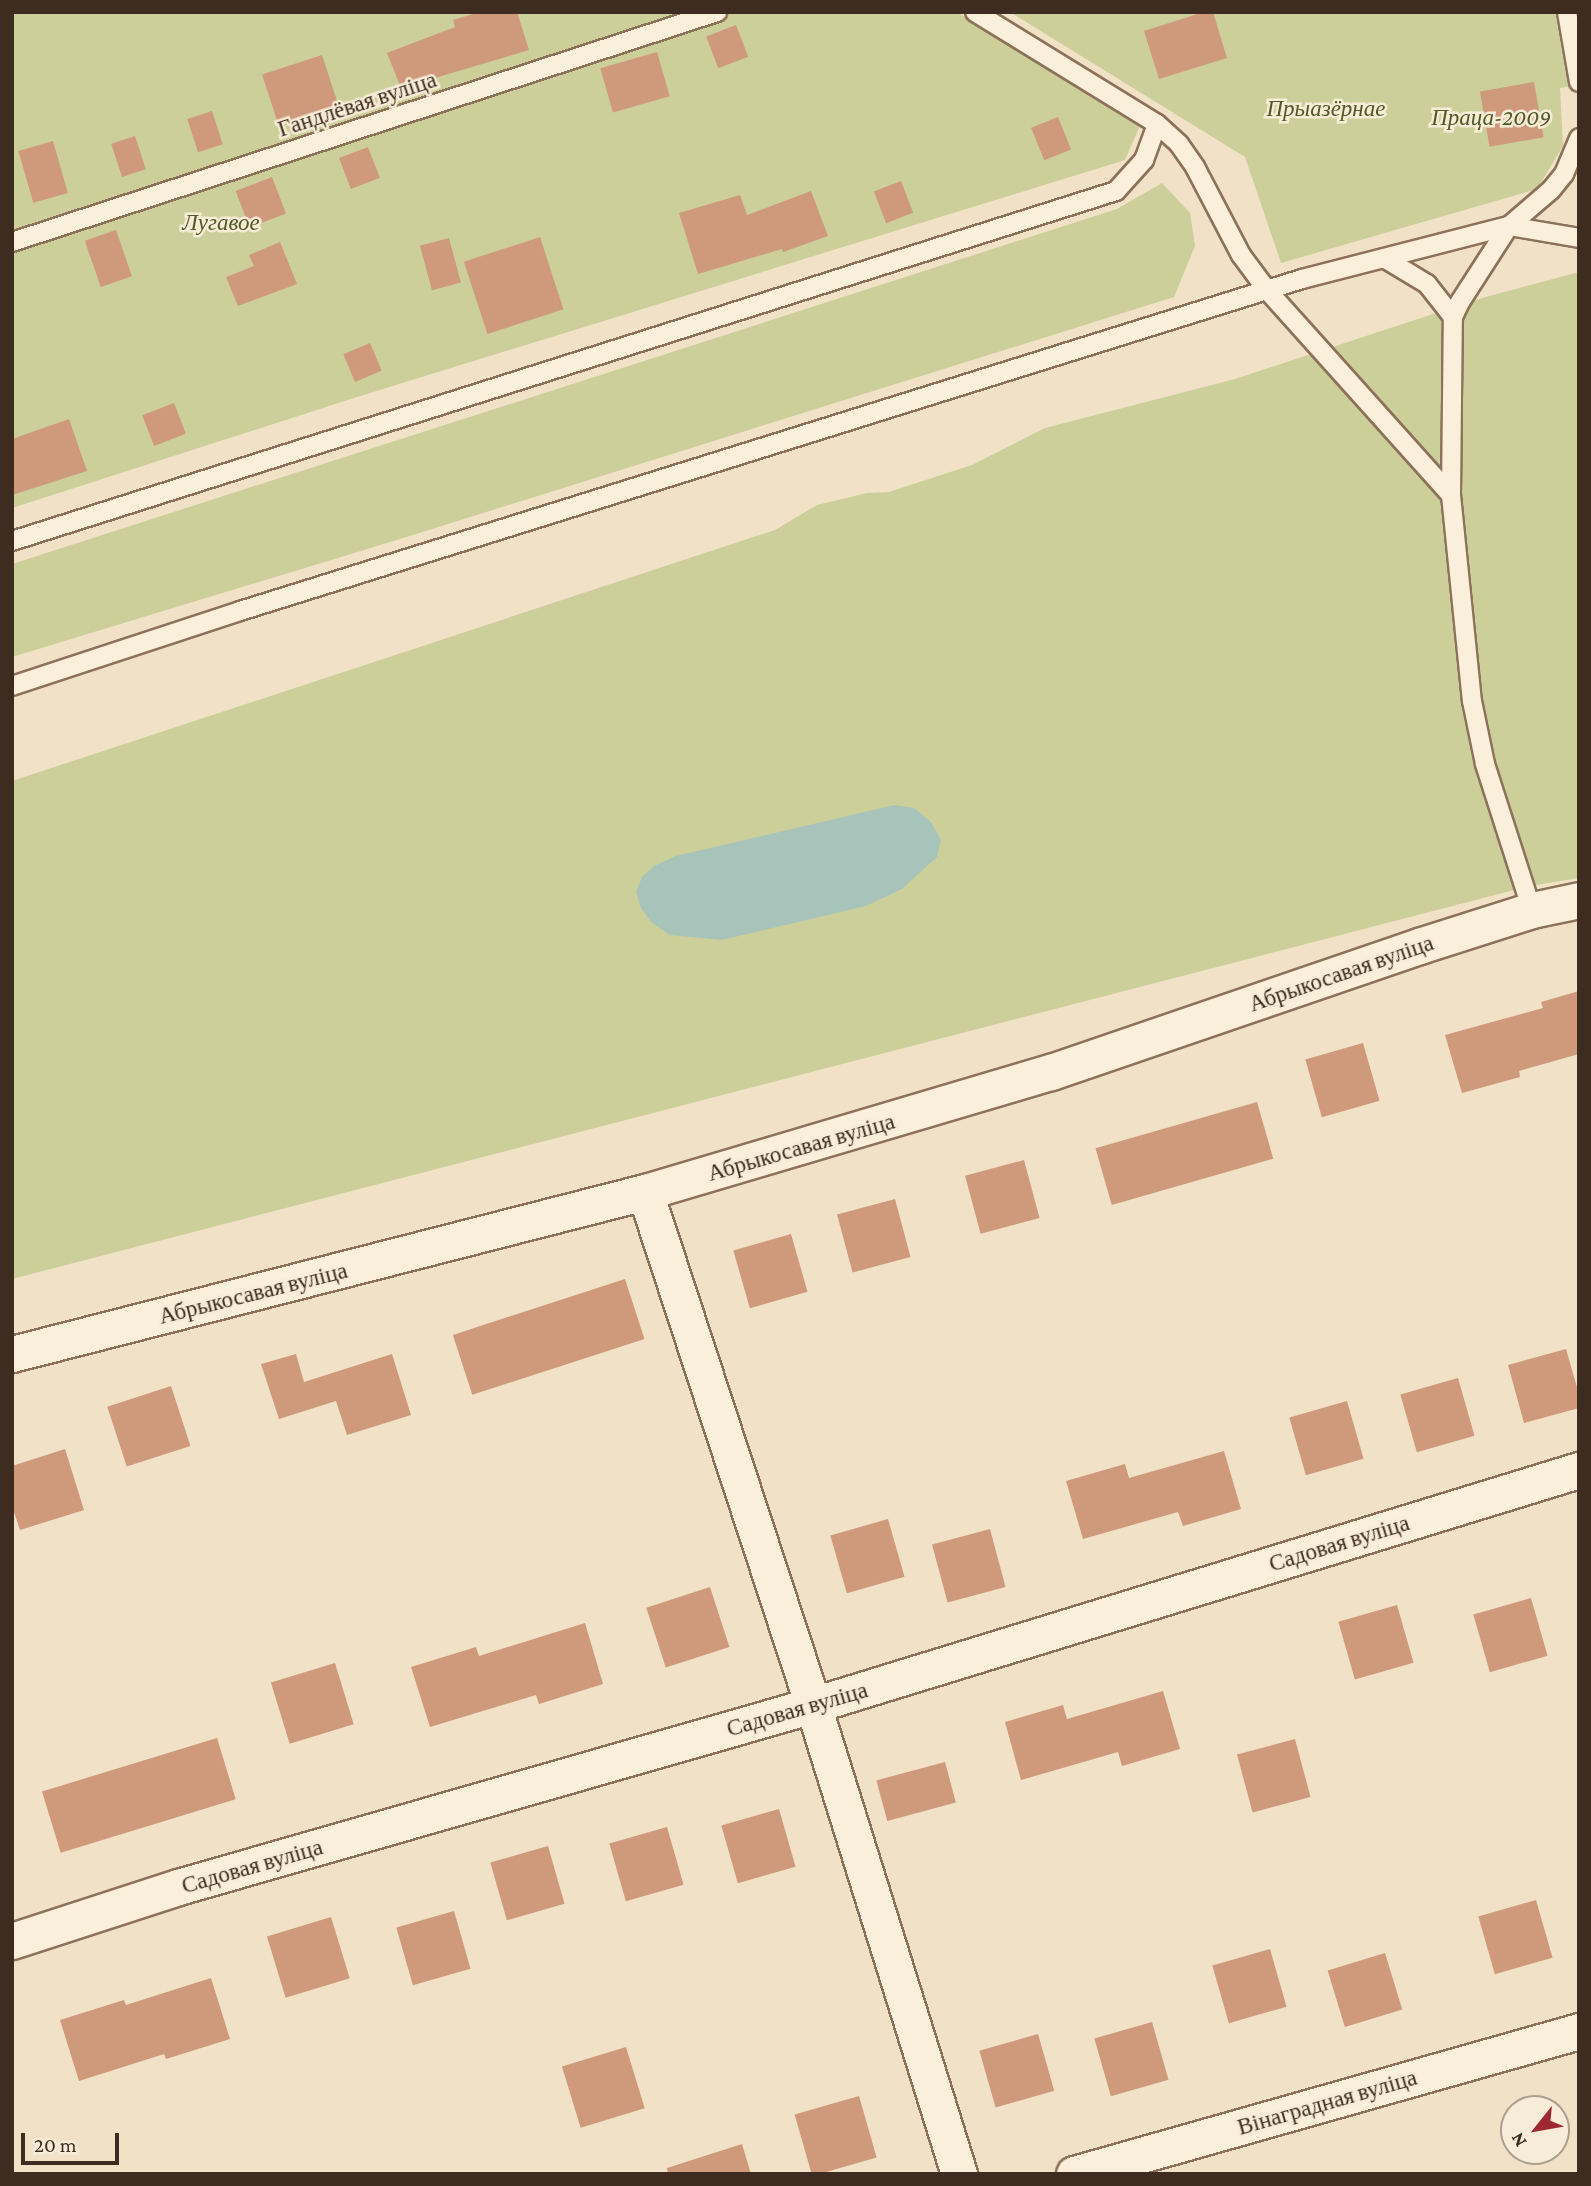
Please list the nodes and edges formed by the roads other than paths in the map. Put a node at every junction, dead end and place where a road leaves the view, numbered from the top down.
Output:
1 (717, 12) edge
2 (975, 12) edge
3 (1567, 12) edge
4 (1579, 82) edge
5 (1157, 124) junction
6 (1579, 138) edge
7 (1509, 226) junction
8 (1579, 238) edge
9 (12, 242) edge
10 (1384, 258) junction
11 (1267, 290) junction
12 (1453, 317) junction
13 (1451, 495) junction
14 (12, 541) edge
15 (12, 686) edge
16 (1579, 900) edge
17 (1532, 910) junction
18 (645, 1192) junction
19 (12, 1354) edge
20 (1579, 1470) edge
21 (813, 1705) junction
22 (12, 1941) edge
23 (1579, 2031) edge
24 (959, 2174) edge
25 (1074, 2174) edge

1 - 9 lane, Гандлёвая вуліца
2 - 5 lane
3 - 4 lane
5 - 11 lane
5 - 14 lane
6 - 7 lane
7 - 8 lane
7 - 10 lane
7 - 12 lane
10 - 11 lane
10 - 12 lane
11 - 13 lane
11 - 15 lane
12 - 13 lane
13 - 17 lane
16 - 17 street, Абрыкосавая вуліца
17 - 18 street, Абрыкосавая вуліца
18 - 19 street, Абрыкосавая вуліца
18 - 21 street
20 - 21 street, Садовая вуліца
21 - 22 street, Садовая вуліца
21 - 24 street
23 - 25 street, Вінаградная вуліца

